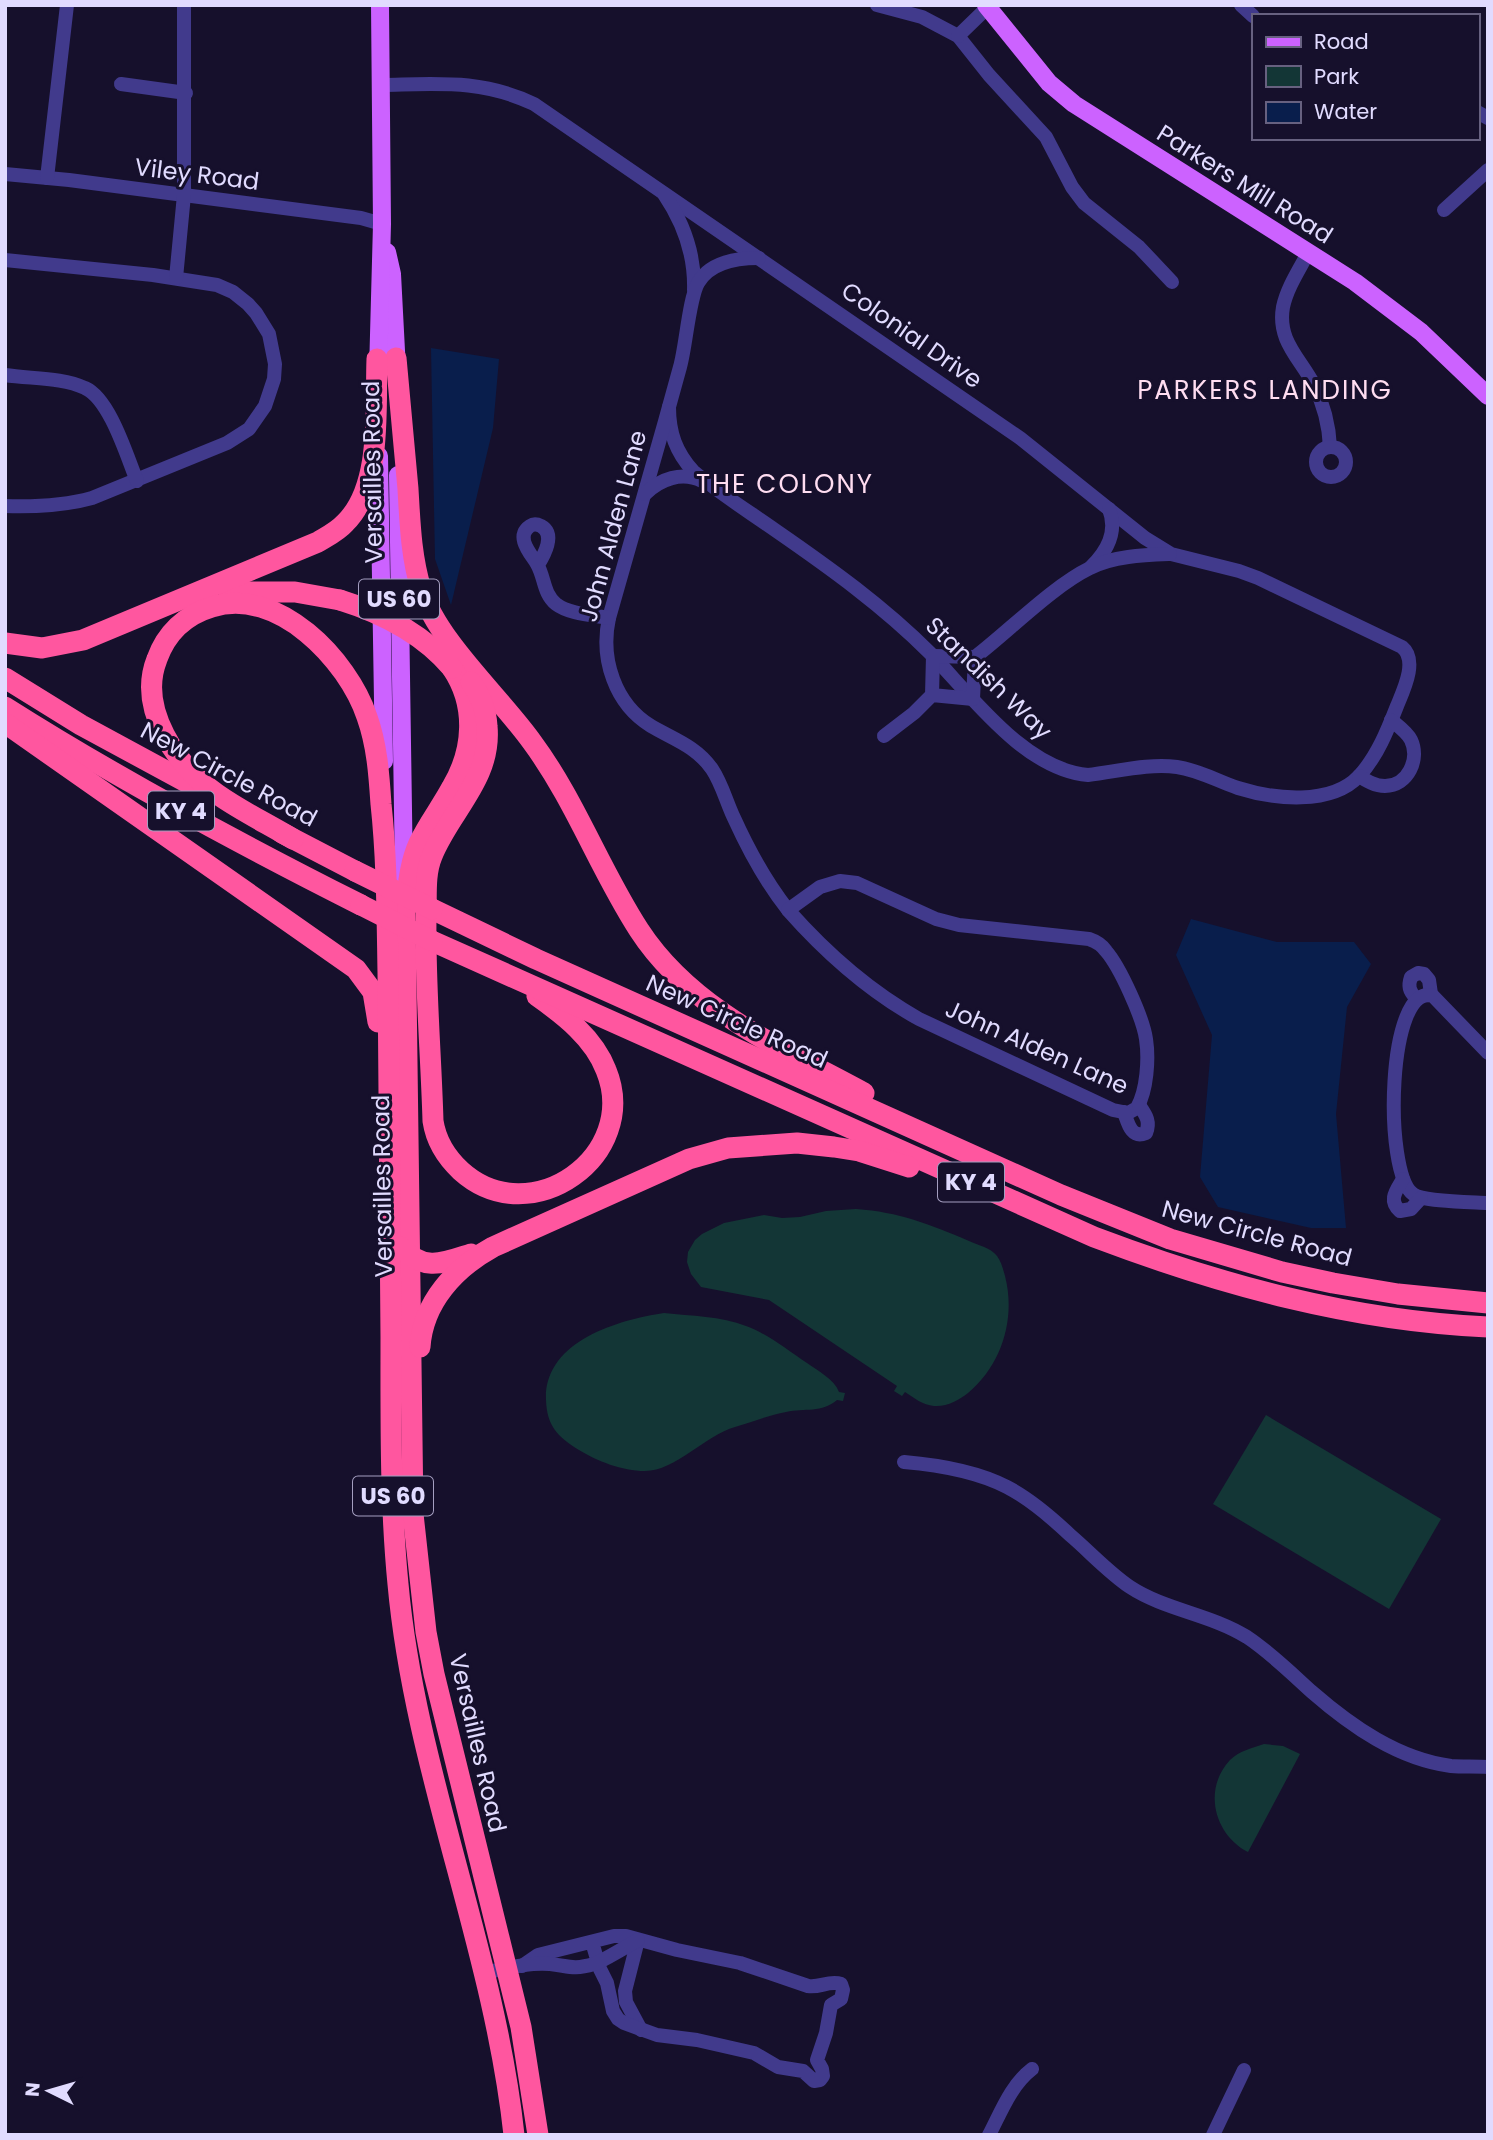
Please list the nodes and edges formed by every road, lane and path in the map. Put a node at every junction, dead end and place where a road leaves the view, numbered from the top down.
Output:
1 (67, 5) edge
2 (184, 5) edge
3 (380, 5) edge
4 (877, 5) edge
5 (988, 6) edge
6 (958, 36) junction
7 (121, 85) dead end
8 (382, 85) junction
9 (186, 93) junction
10 (1488, 170) edge
11 (5, 174) edge
12 (47, 178) junction
13 (661, 190) junction
14 (184, 195) junction
15 (1444, 210) dead end
16 (382, 224) junction
17 (1308, 253) junction
18 (761, 258) junction
19 (5, 260) edge
20 (176, 278) junction
21 (1172, 282) dead end
22 (694, 299) junction
23 (387, 358) junction
24 (5, 375) edge
25 (1488, 396) edge
26 (668, 407) junction
27 (1330, 447) dead end
28 (137, 481) junction
29 (707, 483) junction
30 (644, 495) junction
31 (5, 506) edge
32 (1109, 509) junction
33 (1171, 554) junction
34 (538, 565) dead end
35 (1090, 568) junction
36 (169, 605) junction
37 (609, 618) junction
38 (5, 643) edge
39 (453, 644) junction
40 (1409, 654) joint
41 (933, 656) junction
42 (975, 657) junction
43 (5, 678) edge
44 (932, 695) junction
45 (974, 699) junction
46 (5, 707) edge
47 (1391, 720) junction
48 (5, 723) edge
49 (884, 736) dead end
50 (1359, 776) junction
51 (293, 839) junction
52 (385, 845) junction
53 (788, 910) junction
54 (405, 912) junction
55 (479, 961) junction
56 (1488, 1053) edge
57 (1139, 1105) junction
58 (1124, 1112) junction
59 (994, 1165) junction
60 (1403, 1180) junction
61 (389, 1191) junction
62 (1421, 1198) junction
63 (1488, 1203) edge
64 (1034, 1210) junction
65 (389, 1233) junction
66 (493, 1247) junction
67 (409, 1255) junction
68 (1488, 1303) edge
69 (1488, 1328) edge
70 (412, 1457) junction
71 (904, 1462) dead end
72 (1488, 1766) edge
73 (638, 1940) junction
74 (592, 1942) junction
75 (598, 1963) junction
76 (514, 1967) junction
77 (483, 1973) junction
78 (641, 2030) junction
79 (1032, 2068) dead end
80 (1244, 2070) dead end
81 (514, 2135) edge
82 (538, 2135) edge
83 (989, 2135) edge
84 (1213, 2135) edge

1 - 12 street
2 - 9 street
3 - 8 main road, Versailles Road / US 60
4 - 6 street
5 - 6 street
5 - 17 main road, Parkers Mill Road
6 - 21 street
7 - 9 street
8 - 13 street, Colonial Drive
8 - 16 main road, Versailles Road / US 60
9 - 14 street
10 - 15 street
11 - 12 street, Viley Road
12 - 14 street, Viley Road
13 - 18 street, Colonial Drive
13 - 22 street, John Alden Lane
14 - 16 street, Viley Road
14 - 20 street
16 - 23 main road, Versailles Road / US 60
17 - 25 main road, Parkers Mill Road
17 - 27 street
18 - 22 street, John Alden Lane
18 - 32 street, Colonial Drive
19 - 20 street
20 - 28 street
22 - 26 street, John Alden Lane
23 - 36 highway
23 - 39 highway
23 - 52 main road, Versailles Road / US 60
23 - 54 main road, Versailles Road / US 60
24 - 28 street
26 - 29 street, Standish Way
26 - 30 street, John Alden Lane
28 - 31 street
29 - 30 street, Standish Way
29 - 41 street, Standish Way
30 - 37 street, John Alden Lane
32 - 33 street, Colonial Drive
32 - 35 street
33 - 35 street
33 - 40 street, Colonial Drive
34 - 37 street
35 - 42 street
36 - 38 highway
36 - 54 highway, bridge
37 - 53 street, John Alden Lane
39 - 55 highway
39 - 59 highway
40 - 47 street, Standish Way
41 - 42 street
41 - 44 street
41 - 45 street, Standish Way
42 - 45 street
43 - 51 highway, New Circle Road / KY 4
44 - 45 street
44 - 49 street
45 - 50 street, Standish Way
46 - 55 highway, New Circle Road / KY 4, bridge
47 - 50 street, Standish Way
47 - 50 street
48 - 61 highway
51 - 52 highway
51 - 59 highway, New Circle Road / KY 4, bridge
52 - 61 highway, Versailles Road / US 60
53 - 57 street, John Alden Lane
53 - 58 street, John Alden Lane
54 - 67 highway, Versailles Road / US 60
55 - 64 highway, New Circle Road / KY 4
56 - 60 street
57 - 58 street, John Alden Lane
57 - 58 street
59 - 68 highway, New Circle Road / KY 4
60 - 62 street
60 - 62 street
61 - 65 highway, Versailles Road / US 60
62 - 63 street
64 - 66 highway
64 - 69 highway, New Circle Road / KY 4
65 - 67 highway
65 - 77 highway, Versailles Road / US 60
66 - 67 highway
66 - 70 highway
67 - 70 highway, Versailles Road / US 60
70 - 76 highway, Versailles Road / US 60
71 - 72 street
73 - 74 street
73 - 75 street
73 - 78 street
73 - 78 street
74 - 75 street
74 - 76 street
75 - 76 street
75 - 78 street
76 - 77 street
76 - 82 highway, Versailles Road / US 60
77 - 81 highway, Versailles Road / US 60
79 - 83 street
80 - 84 street

